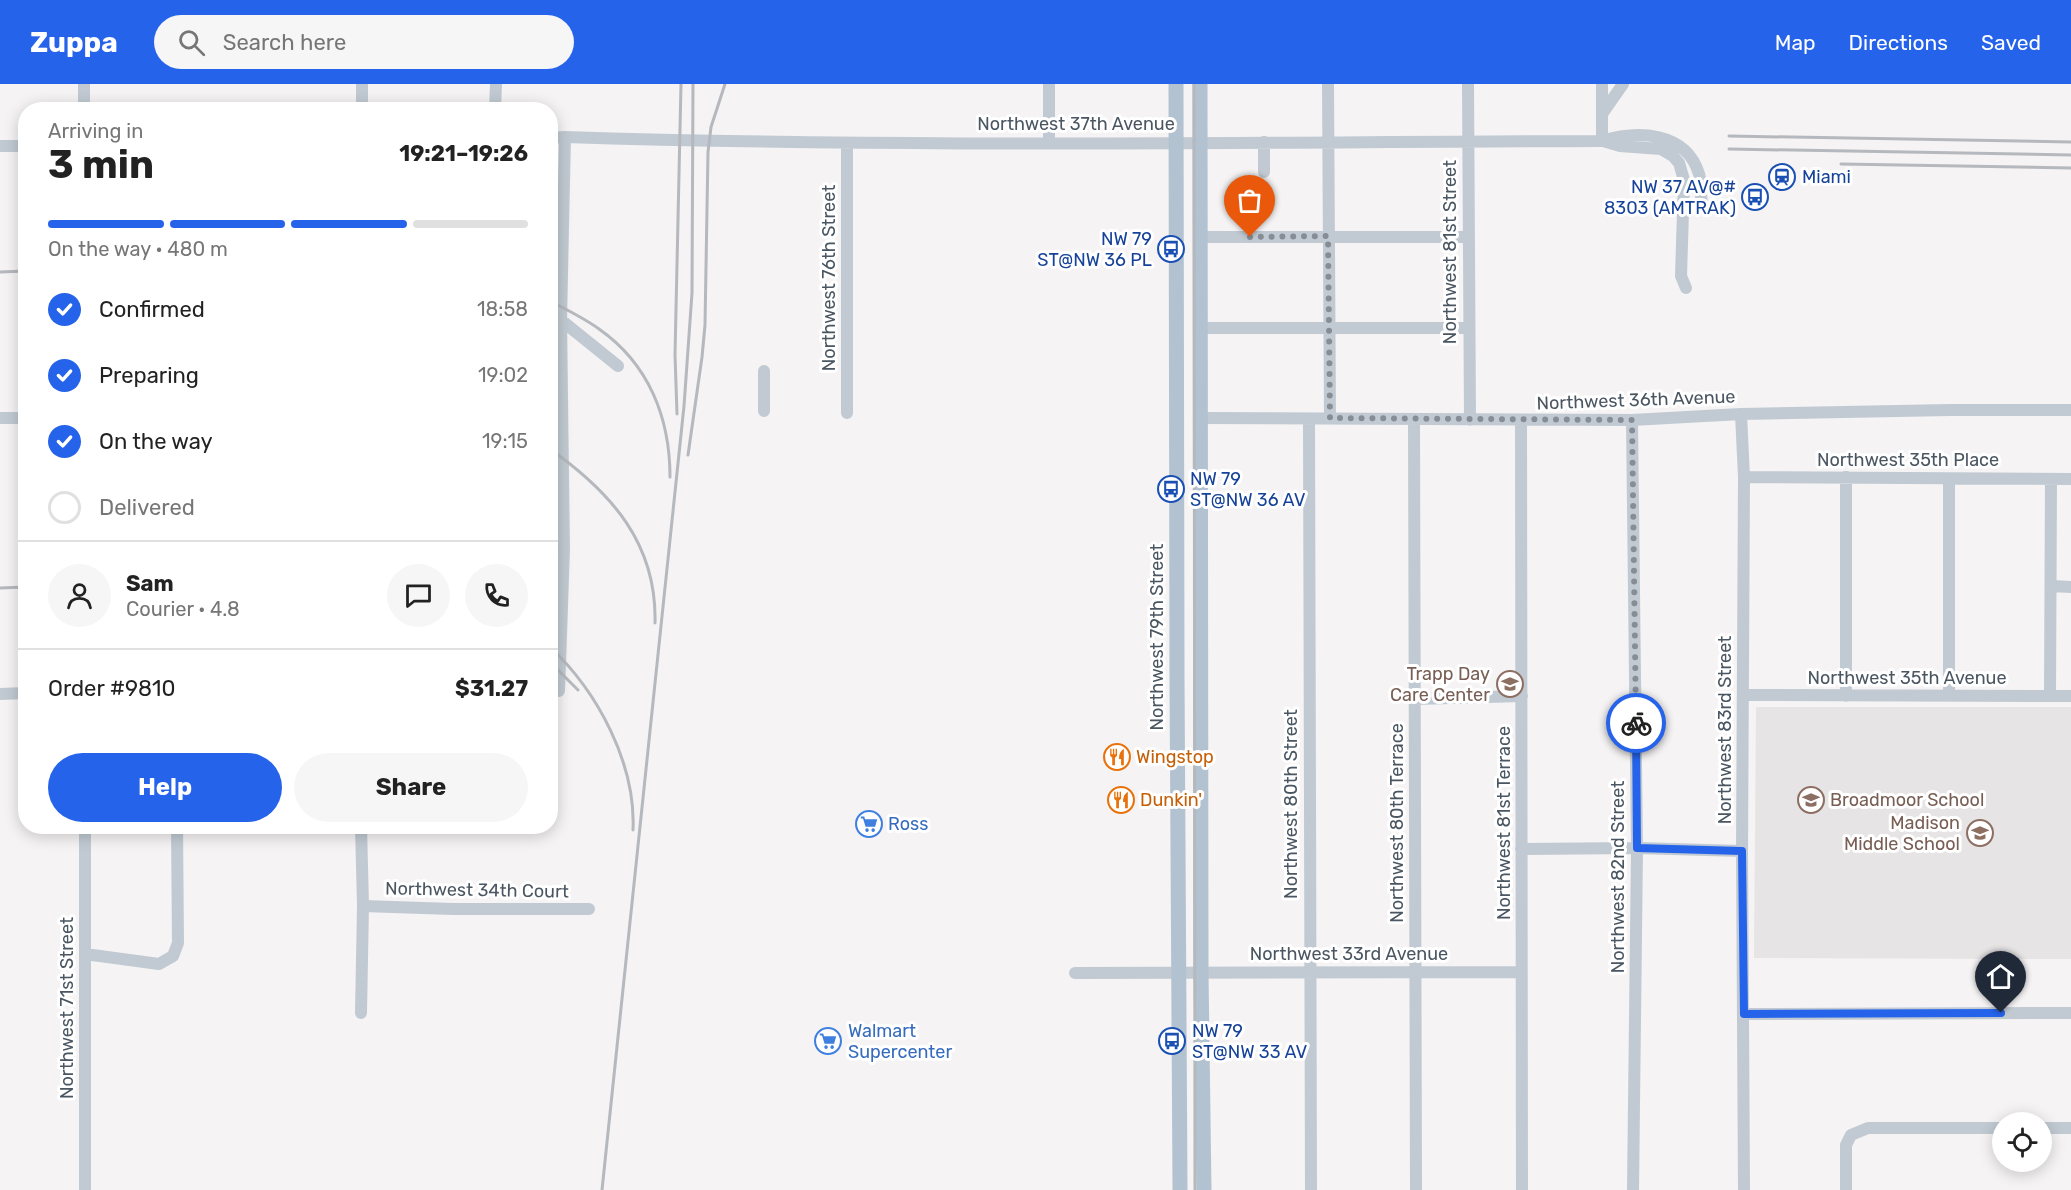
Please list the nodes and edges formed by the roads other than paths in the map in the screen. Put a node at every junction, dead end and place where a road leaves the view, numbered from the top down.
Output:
1 (84, 84) edge
2 (362, 84) edge
3 (496, 84) edge
4 (1049, 84) edge
5 (1176, 84) edge
6 (1200, 84) edge
7 (1328, 84) edge
8 (1468, 84) edge
9 (1602, 84) edge
10 (1623, 84) edge
11 (84, 102) edge
12 (362, 102) edge
13 (495, 102) edge
14 (1602, 115) junction
15 (558, 137) edge
16 (565, 137) junction
17 (1329, 141) junction
18 (1468, 141) junction
19 (1602, 141) junction
20 (1176, 142) junction
21 (1200, 142) junction
22 (1264, 142) junction
23 (847, 143) junction
24 (1049, 143) junction
25 (0, 146) edge
26 (18, 146) edge
27 (1264, 172) dead end
28 (1705, 210) dead end
29 (1328, 236) junction
30 (1200, 237) junction
31 (1468, 237) junction
32 (558, 277) edge
33 (1686, 288) dead end
34 (558, 319) edge
35 (1201, 328) junction
36 (1468, 328) junction
37 (1329, 329) junction
38 (618, 366) dead end
39 (764, 371) dead end
40 (558, 375) edge
41 (764, 411) dead end
42 (2071, 411) edge
43 (847, 413) dead end
44 (1741, 414) junction
45 (0, 418) edge
46 (18, 418) edge
47 (1201, 418) junction
48 (1309, 418) junction
49 (1330, 418) junction
50 (1414, 420) junction
51 (1470, 420) junction
52 (1632, 420) junction
53 (1521, 421) junction
54 (1744, 477) junction
55 (1846, 477) junction
56 (1949, 479) junction
57 (2051, 479) junction
58 (2071, 479) edge
59 (558, 546) edge
60 (564, 549) junction
61 (2052, 586) junction
62 (2071, 586) edge
63 (558, 644) edge
64 (18, 693) edge
65 (0, 694) edge
66 (1743, 695) junction
67 (1522, 696) junction
68 (1846, 696) junction
69 (1949, 696) junction
70 (2050, 696) junction
71 (2071, 696) edge
72 (1415, 699) junction
73 (85, 834) edge
74 (177, 834) edge
75 (362, 834) edge
76 (1637, 848) junction
77 (1521, 849) junction
78 (1742, 851) junction
79 (363, 906) junction
80 (589, 909) dead end
81 (85, 954) junction
82 (1178, 972) junction
83 (1201, 972) junction
84 (1309, 972) junction
85 (1415, 972) junction
86 (1521, 972) junction
87 (1074, 973) dead end
88 (361, 1013) dead end
89 (2071, 1013) edge
90 (1744, 1014) junction
91 (1992, 1128) edge
92 (2052, 1128) edge
93 (2071, 1128) edge
94 (85, 1190) edge
95 (1180, 1190) edge
96 (1204, 1190) edge
97 (1311, 1190) edge
98 (1416, 1190) edge
99 (1522, 1190) edge
100 (1633, 1190) edge
101 (1744, 1190) edge
102 (1846, 1190) edge

1 - 11 street
2 - 12 street
3 - 13 street
4 - 24 street
5 - 20 main road, Northwest 79th Street
6 - 21 main road
7 - 17 street
8 - 18 street, Northwest 81st Street
9 - 14 street
10 - 14 street
14 - 19 street
15 - 16 street, Northwest 37th Avenue
16 - 23 street, Northwest 37th Avenue
16 - 32 street
17 - 18 street, Northwest 37th Avenue
17 - 22 street, Northwest 37th Avenue
17 - 29 street
18 - 19 street, Northwest 37th Avenue
18 - 31 street, Northwest 81st Street
19 - 28 street, Northwest 37th Avenue
19 - 33 street, Northwest 37th Avenue
20 - 21 street, Northwest 37th Avenue
20 - 24 street, Northwest 37th Avenue
20 - 82 main road, Northwest 79th Street
21 - 22 street, Northwest 37th Avenue
21 - 30 main road
22 - 27 street
23 - 24 street, Northwest 37th Avenue
23 - 43 street, Northwest 76th Street
25 - 26 street
29 - 30 street
29 - 31 street
29 - 37 street
30 - 35 main road
31 - 36 street, Northwest 81st Street
34 - 38 street
35 - 37 street
35 - 47 main road
36 - 37 street
36 - 51 street, Northwest 81st Street
37 - 49 street
39 - 41 street
40 - 60 street
42 - 44 street, Northwest 36th Avenue
44 - 52 street, Northwest 36th Avenue
44 - 54 street, Northwest 83rd Street
45 - 46 street
47 - 48 street, Northwest 36th Avenue
47 - 83 main road
48 - 49 street, Northwest 36th Avenue
48 - 84 street, Northwest 80th Street
49 - 50 street, Northwest 36th Avenue
50 - 51 street, Northwest 36th Avenue
50 - 72 street, Northwest 80th Terrace
51 - 53 street, Northwest 36th Avenue
52 - 53 street, Northwest 36th Avenue
52 - 76 street, Northwest 82nd Street
53 - 67 street, Northwest 81st Terrace
54 - 55 street, Northwest 35th Place
54 - 66 street, Northwest 83rd Street
55 - 56 street, Northwest 35th Place
55 - 68 street
56 - 57 street, Northwest 35th Place
56 - 69 street
57 - 58 street, Northwest 35th Place
57 - 61 street
59 - 60 street
60 - 63 street
61 - 62 street
61 - 70 street
64 - 65 street
66 - 68 street, Northwest 35th Avenue
66 - 78 street, Northwest 83rd Street
67 - 72 street
67 - 77 street, Northwest 81st Terrace
68 - 69 street, Northwest 35th Avenue
69 - 70 street, Northwest 35th Avenue
70 - 71 street, Northwest 35th Avenue
72 - 85 street, Northwest 80th Terrace
73 - 81 street, Northwest 71st Street
74 - 81 street
75 - 79 street
76 - 77 street
76 - 78 street
76 - 100 street, Northwest 82nd Street
77 - 86 street, Northwest 81st Terrace
78 - 90 street, Northwest 83rd Street
79 - 80 street, Northwest 34th Court
79 - 88 street
81 - 94 street, Northwest 71st Street
82 - 83 street, Northwest 33rd Avenue
82 - 87 street, Northwest 33rd Avenue
82 - 95 main road, Northwest 79th Street
83 - 84 street, Northwest 33rd Avenue
83 - 96 main road
84 - 85 street, Northwest 33rd Avenue
84 - 97 street, Northwest 80th Street
85 - 86 street, Northwest 33rd Avenue
85 - 98 street, Northwest 80th Terrace
86 - 99 street, Northwest 81st Terrace
89 - 90 street
90 - 101 street, Northwest 83rd Street
91 - 102 street
92 - 93 street

